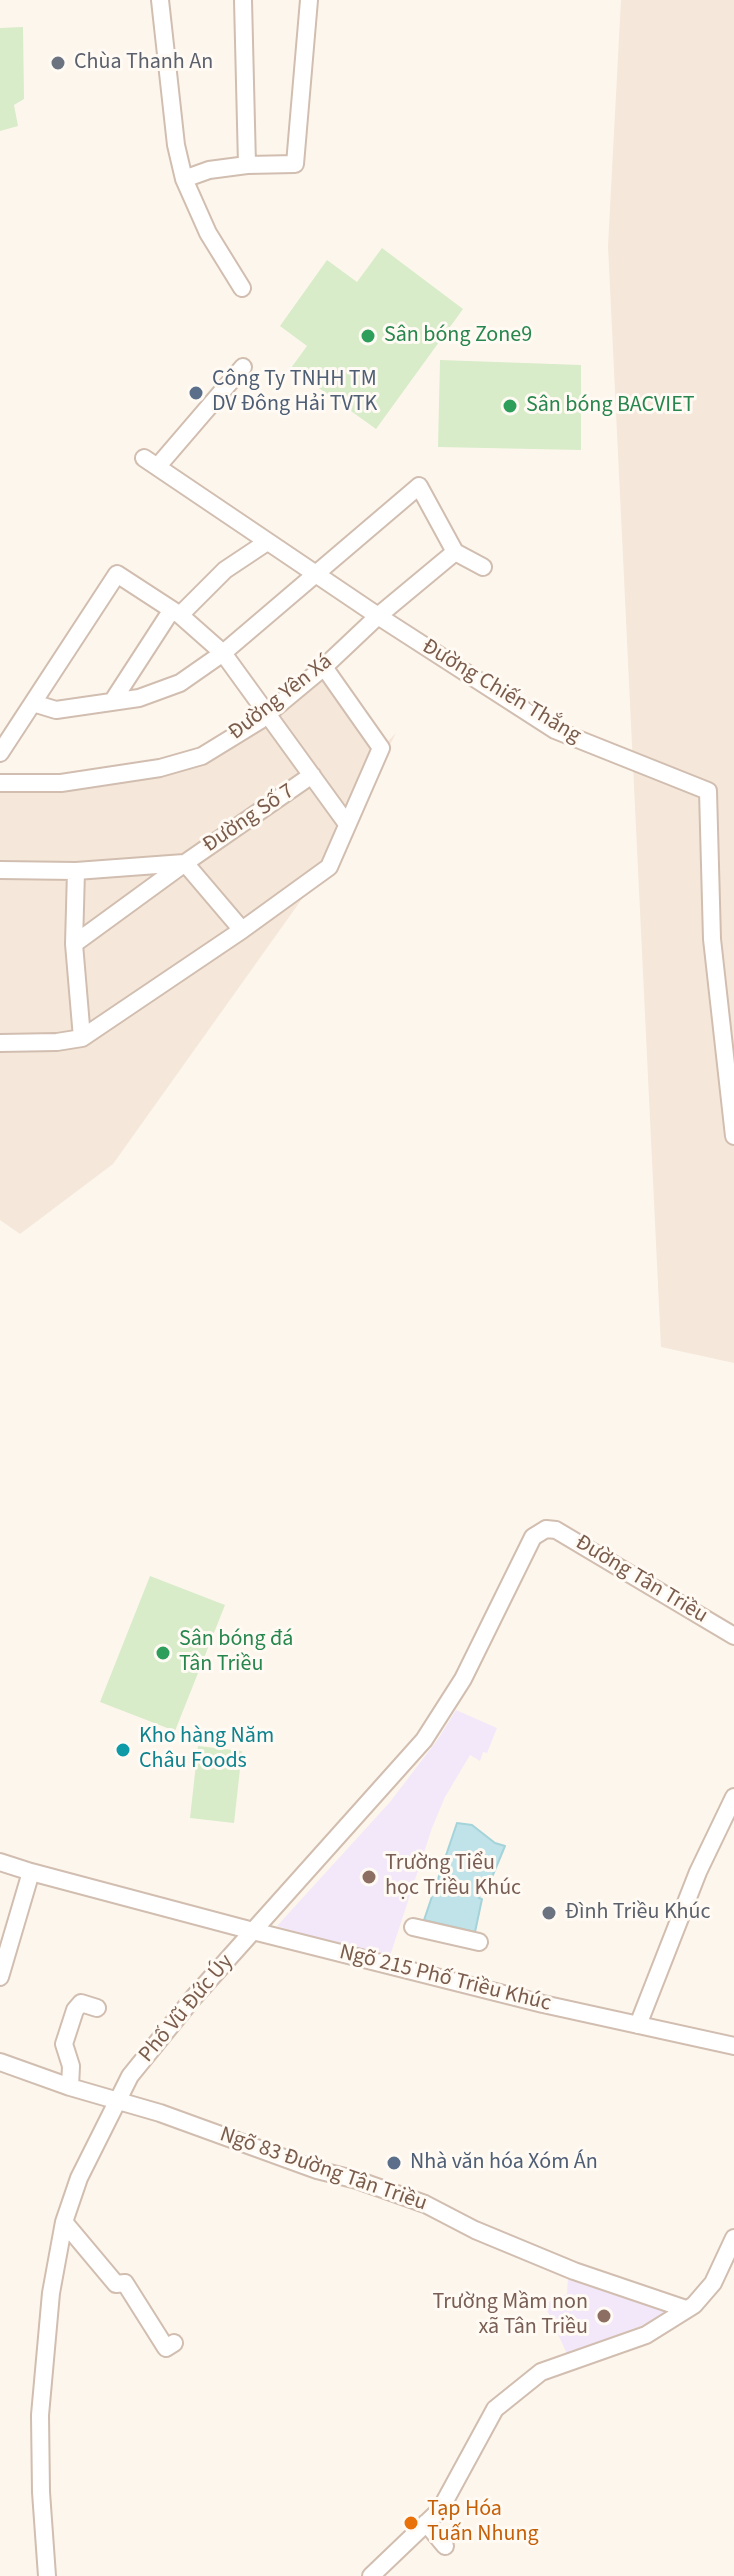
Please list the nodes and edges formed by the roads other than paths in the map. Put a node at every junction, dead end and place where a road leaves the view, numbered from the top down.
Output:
1 (160, 0) edge
2 (243, 0) edge
3 (309, 0) edge
4 (247, 165) junction
5 (184, 179) junction
6 (242, 288) dead end
7 (243, 367) dead end
8 (267, 542) junction
9 (455, 552) junction
10 (483, 567) dead end
11 (317, 574) junction
12 (176, 613) junction
13 (378, 616) junction
14 (223, 653) junction
15 (324, 667) junction
16 (112, 702) junction
17 (33, 703) junction
18 (268, 713) junction
19 (0, 753) edge
20 (312, 775) junction
21 (0, 783) edge
22 (0, 793) edge
23 (347, 824) junction
24 (185, 863) junction
25 (0, 870) edge
26 (76, 871) junction
27 (242, 930) junction
28 (74, 944) junction
29 (82, 1038) junction
30 (0, 1043) edge
31 (734, 1136) edge
32 (546, 1529) joint
33 (734, 1636) edge
34 (734, 1797) edge
35 (0, 1862) edge
36 (31, 1872) junction
37 (413, 1927) dead end
38 (253, 1931) junction
39 (479, 1942) dead end
40 (0, 1977) edge
41 (97, 2008) dead end
42 (638, 2025) junction
43 (734, 2046) edge
44 (0, 2062) edge
45 (70, 2087) junction
46 (118, 2100) junction
47 (64, 2222) junction
48 (734, 2238) edge
49 (686, 2309) junction
50 (174, 2343) dead end
51 (426, 2523) junction
52 (445, 2546) dead end
53 (374, 2575) edge
54 (47, 2576) edge

1 - 5 street
2 - 4 street
3 - 4 street
4 - 5 street
5 - 6 street
7 - 8 street
8 - 11 street
8 - 12 street
9 - 10 street
9 - 11 street
9 - 13 street, Đường Yên Xá
11 - 13 street
11 - 14 street
12 - 14 street
12 - 16 street
12 - 17 street
13 - 15 street, Đường Yên Xá
13 - 31 street, Đường Chiến Thắng
14 - 16 street
14 - 18 street
15 - 18 street, Đường Yên Xá
15 - 23 street
16 - 17 street
17 - 19 street
18 - 20 street
18 - 21 street, Đường Yên Xá
20 - 23 street
20 - 24 street, Đường Số 7
21 - 22 street
23 - 27 street
24 - 26 street
24 - 27 street
24 - 28 street, Đường Số 7
25 - 26 street
26 - 28 street
27 - 29 street
28 - 29 street
29 - 30 street
32 - 33 street, Đường Tân Triều
32 - 38 street, Phố Vũ Đức Úy
34 - 42 street
35 - 36 street, Ngõ 215 Phố Triều Khúc
36 - 38 street, Ngõ 215 Phố Triều Khúc
36 - 40 street
37 - 39 street
38 - 42 street, Ngõ 215 Phố Triều Khúc
38 - 46 street, Phố Vũ Đức Úy
41 - 45 street
42 - 43 street, Ngõ 215 Phố Triều Khúc
44 - 45 street, Ngõ 83 Đường Tân Triều
45 - 46 street, Ngõ 83 Đường Tân Triều
46 - 47 street, Phố Vũ Đức Úy
46 - 49 street, Ngõ 83 Đường Tân Triều
47 - 50 street
47 - 54 street, Phố Vũ Đức Úy
48 - 49 street
49 - 51 street
51 - 52 street
51 - 53 street

